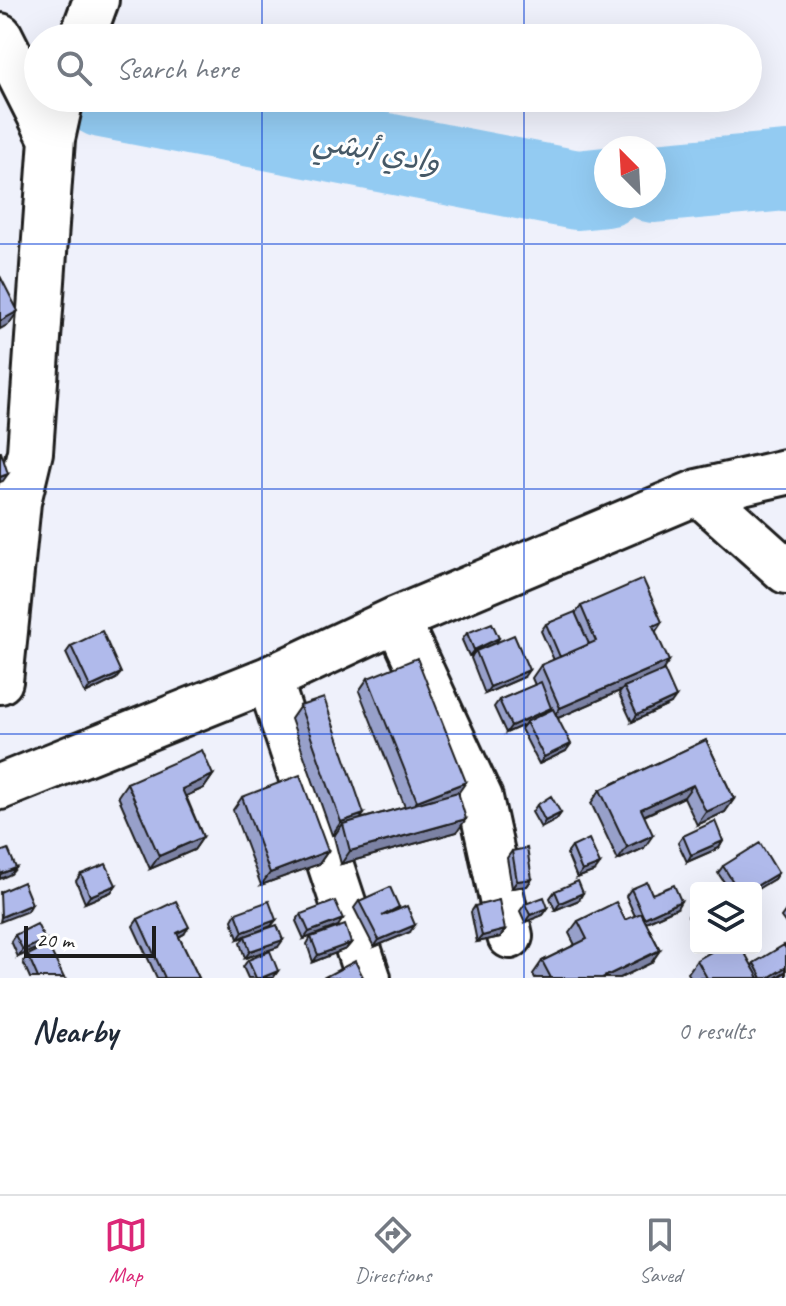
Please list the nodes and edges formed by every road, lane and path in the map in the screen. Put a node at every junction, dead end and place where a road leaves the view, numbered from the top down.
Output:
1 (96, 0) edge
2 (87, 24) edge
3 (0, 36) edge
4 (24, 71) edge
5 (56, 118) edge
6 (786, 472) edge
7 (11, 484) edge
8 (698, 492) junction
9 (786, 571) edge
10 (397, 619) junction
11 (269, 679) junction
12 (0, 681) edge
13 (0, 787) edge
14 (510, 936) dead end
15 (368, 978) edge

1 - 2 street
3 - 4 street
5 - 7 street
6 - 8 street
7 - 12 street
8 - 9 street
8 - 10 street
10 - 11 street
10 - 14 street
11 - 13 street
11 - 15 street

